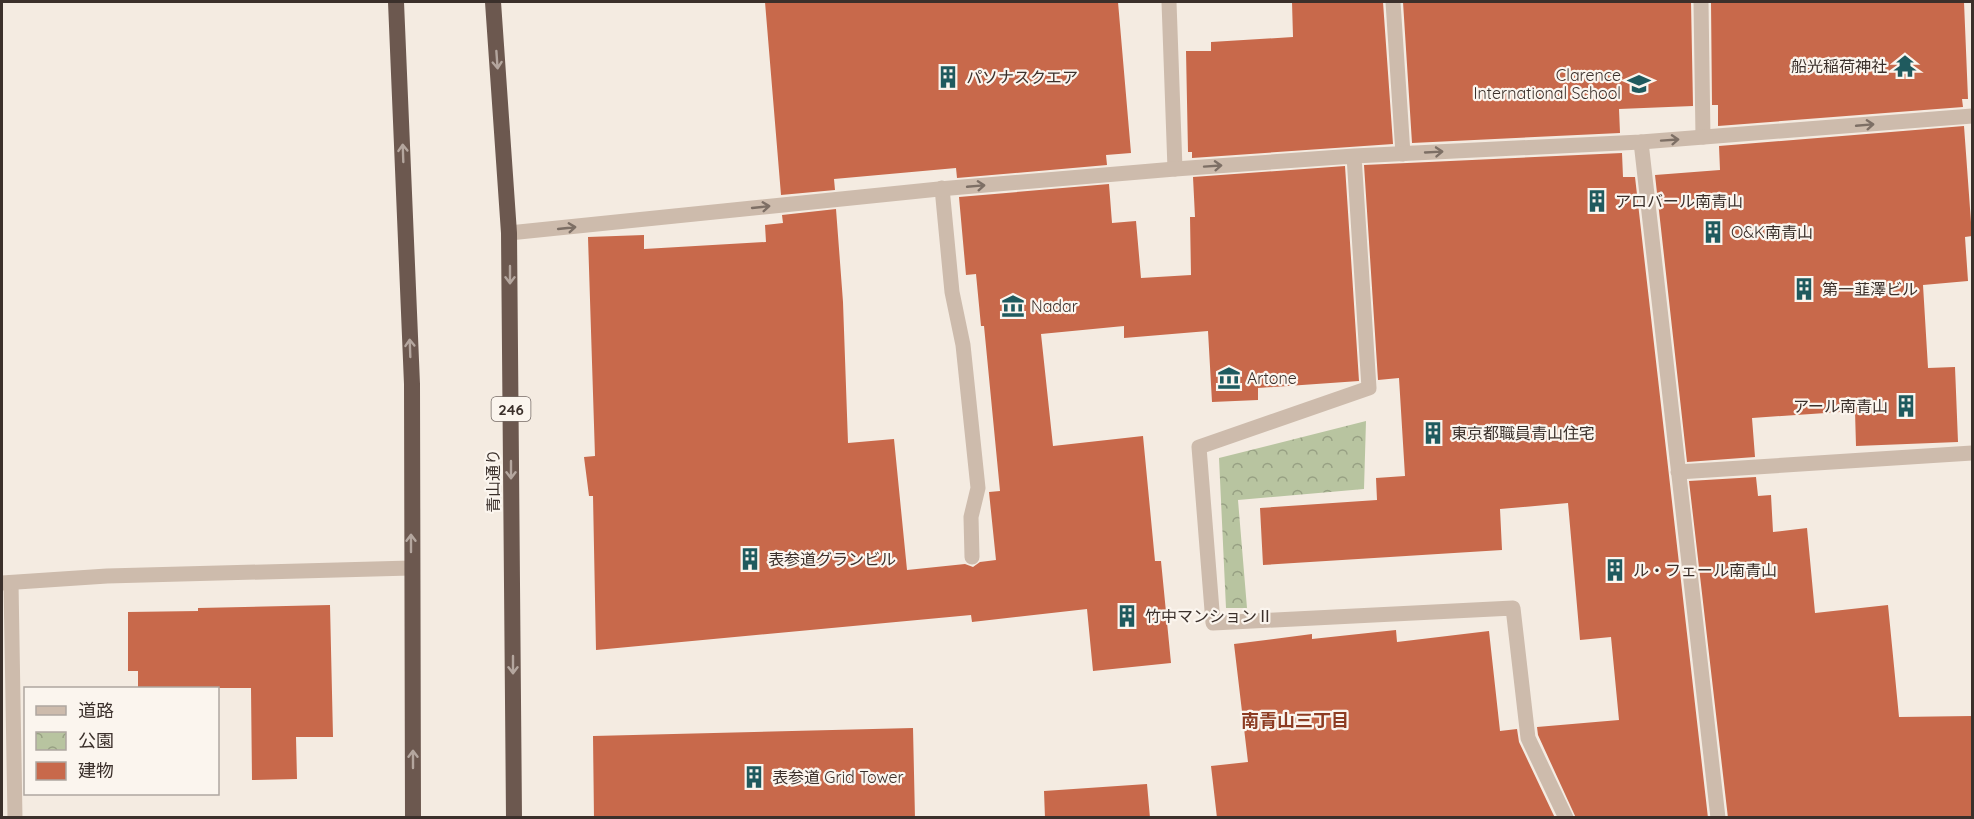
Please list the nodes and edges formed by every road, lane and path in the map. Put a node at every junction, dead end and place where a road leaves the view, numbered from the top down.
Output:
1 (396, 2) edge
2 (493, 2) edge
3 (1169, 2) edge
4 (1393, 2) edge
5 (1701, 2) edge
6 (1972, 116) edge
7 (1703, 137) junction
8 (1641, 142) junction
9 (1403, 154) junction
10 (1354, 156) junction
11 (1175, 169) junction
12 (942, 189) junction
13 (509, 234) junction
14 (1972, 453) edge
15 (1678, 472) junction
16 (972, 557) dead end
17 (411, 568) junction
18 (6, 583) edge
19 (15, 818) edge
20 (414, 818) edge
21 (514, 818) edge
22 (1566, 818) edge
23 (1718, 818) edge

17 -> 1 highway
2 -> 13 highway, 青山通り / 246
3 - 11 street
4 - 9 street
5 - 7 street
7 -> 6 street
8 -> 7 street
9 -> 8 street
8 - 15 street
9 - 10 street
11 -> 10 street
10 - 22 street
12 -> 11 street
13 -> 12 street
12 - 16 street
13 -> 21 highway, 青山通り / 246
14 - 15 street
15 - 23 street
17 - 18 street
20 -> 17 highway
18 - 19 street

